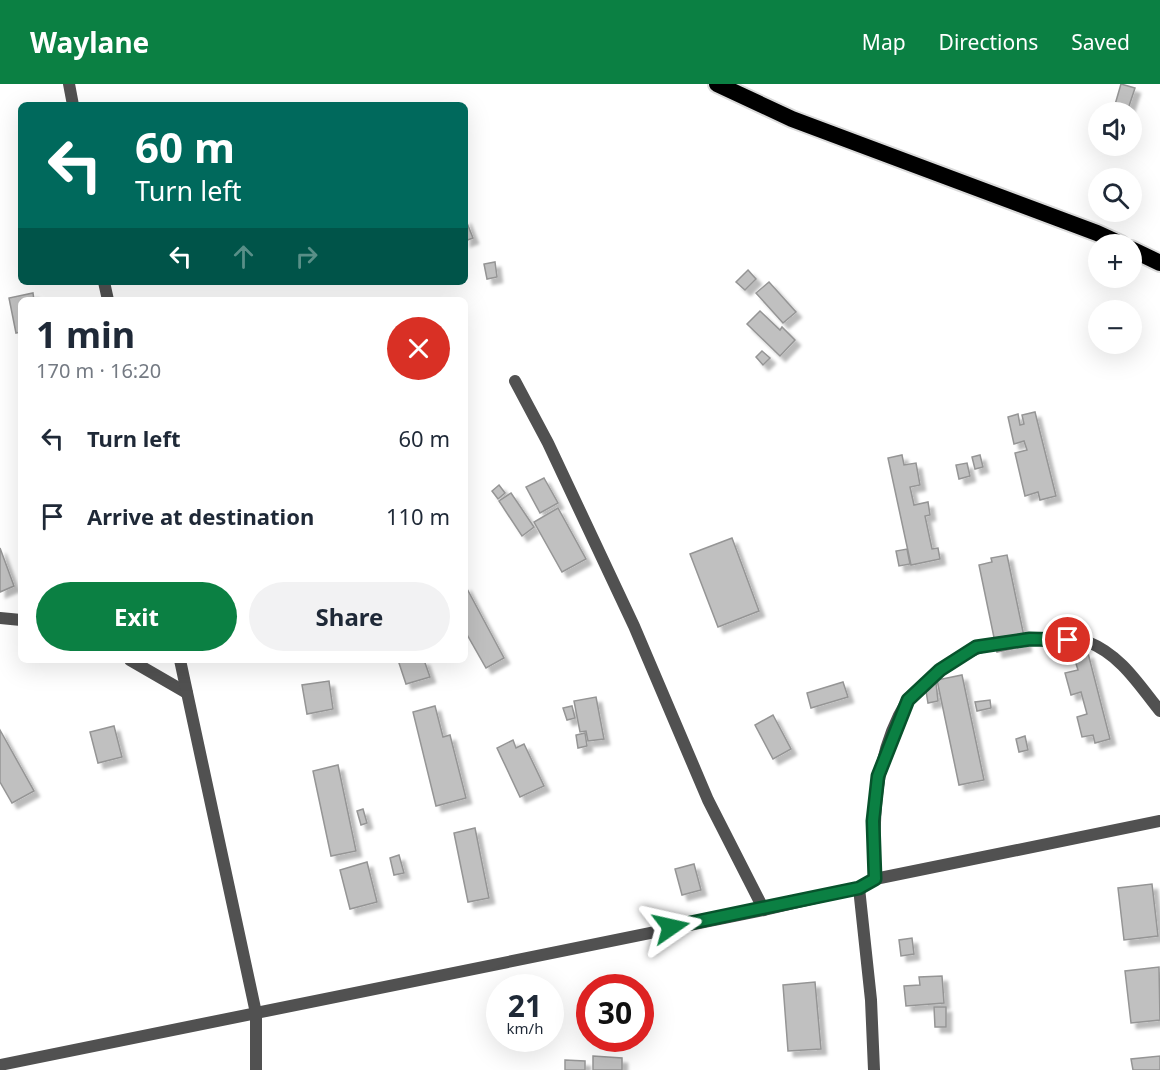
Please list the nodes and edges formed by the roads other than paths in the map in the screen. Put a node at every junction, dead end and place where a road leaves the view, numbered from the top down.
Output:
1 (69, 84) edge
2 (717, 84) edge
3 (72, 102) edge
4 (1099, 234) edge
5 (1142, 254) edge
6 (1160, 263) edge
7 (515, 381) dead end
8 (0, 618) edge
9 (18, 620) edge
10 (135, 663) edge
11 (181, 663) edge
12 (187, 693) junction
13 (1160, 711) edge
14 (1160, 821) edge
15 (875, 879) junction
16 (859, 888) junction
17 (764, 910) junction
18 (256, 1013) junction
19 (0, 1065) edge
20 (256, 1070) edge
21 (874, 1070) edge

1 - 3 street
2 - 4 highway
5 - 6 highway
7 - 17 street
8 - 9 street
10 - 12 street
11 - 12 street
12 - 18 street
13 - 15 street
14 - 15 street
15 - 16 street
16 - 17 street
16 - 21 street
17 - 18 street
18 - 19 street
18 - 20 street

